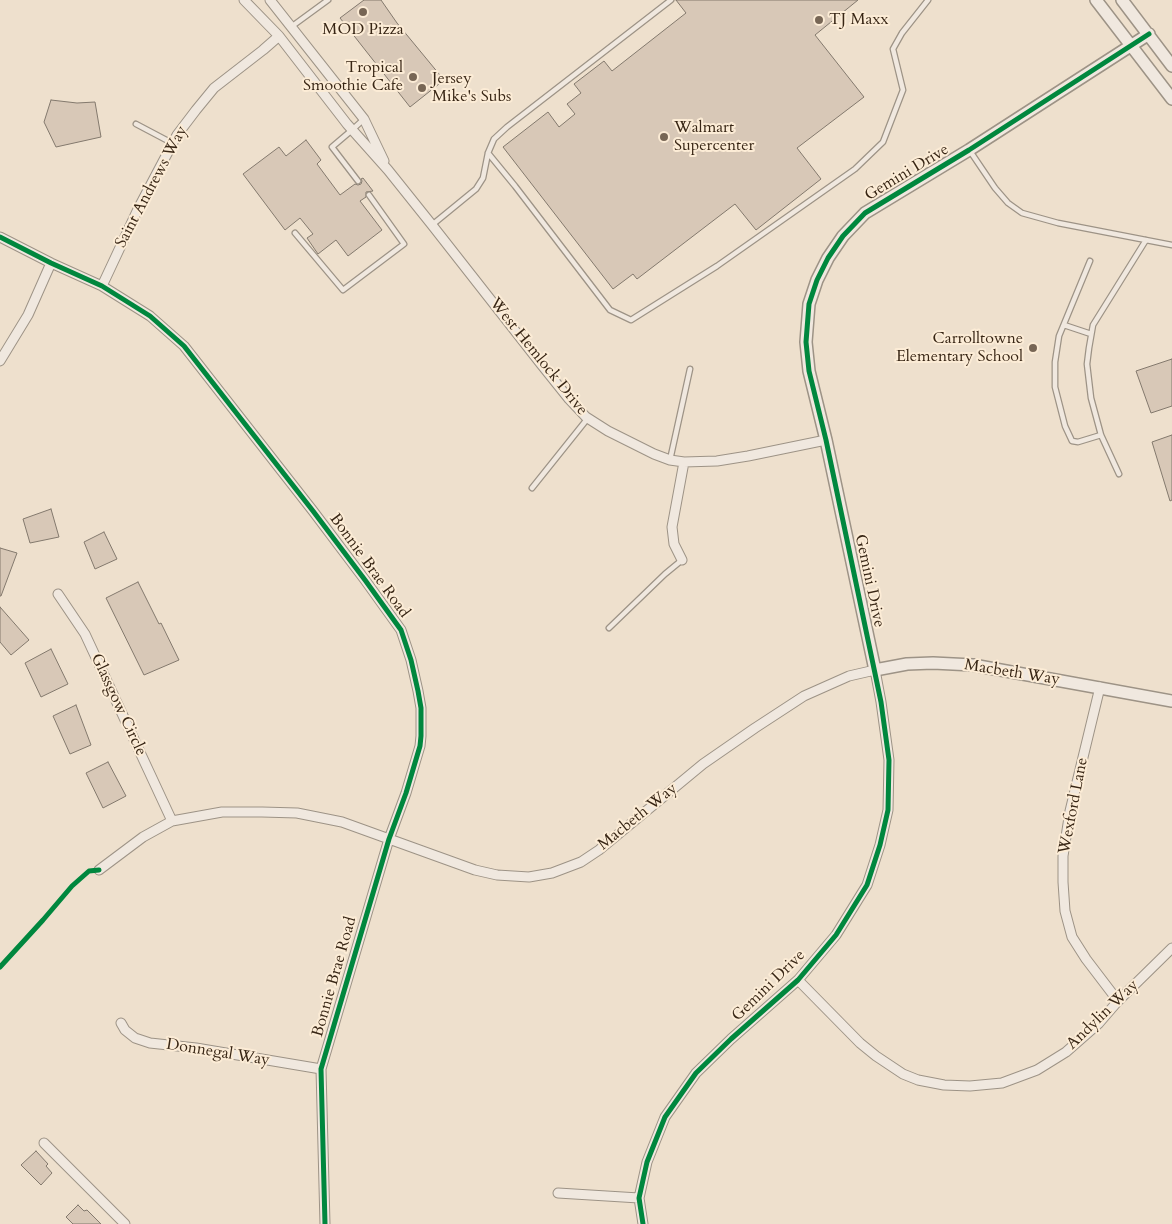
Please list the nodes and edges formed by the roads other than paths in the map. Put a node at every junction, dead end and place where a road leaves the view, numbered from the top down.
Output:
1 (244, 0) edge
2 (270, 0) edge
3 (328, 0) edge
4 (671, 0) edge
5 (928, 0) edge
6 (1096, 0) edge
7 (1122, 0) edge
8 (291, 27) junction
9 (1148, 34) junction
10 (279, 36) junction
11 (1131, 45) junction
12 (1172, 66) edge
13 (1172, 100) edge
14 (364, 119) junction
15 (136, 124) dead end
16 (352, 130) junction
17 (173, 143) junction
18 (969, 150) junction
19 (488, 154) junction
20 (388, 170) junction
21 (358, 181) dead end
22 (369, 194) dead end
23 (432, 225) junction
24 (295, 233) dead end
25 (0, 237) edge
26 (1146, 240) junction
27 (1172, 245) edge
28 (1090, 261) dead end
29 (51, 263) junction
30 (102, 286) junction
31 (1064, 325) junction
32 (1091, 334) junction
33 (0, 361) edge
34 (690, 369) dead end
35 (588, 418) junction
36 (1101, 435) junction
37 (826, 440) junction
38 (670, 460) junction
39 (684, 462) junction
40 (1119, 474) dead end
41 (532, 488) dead end
42 (682, 560) joint
43 (58, 594) dead end
44 (608, 628) dead end
45 (875, 670) junction
46 (1100, 687) junction
47 (1172, 701) edge
48 (172, 820) junction
49 (389, 839) junction
50 (99, 870) dead end
51 (1172, 948) edge
52 (798, 980) junction
53 (1118, 1002) junction
54 (121, 1023) dead end
55 (321, 1069) junction
56 (44, 1143) dead end
57 (558, 1193) dead end
58 (639, 1198) junction
59 (126, 1224) edge
60 (325, 1224) edge
61 (643, 1224) edge

1 - 10 street, West Hemlock Drive
2 - 8 street, West Hemlock Drive
3 - 8 lane
4 - 19 lane
5 - 19 lane
6 - 11 street
7 - 9 street
8 - 14 street, West Hemlock Drive
9 - 11 street, Gemini Drive
9 - 12 street
10 - 16 street, West Hemlock Drive
10 - 17 street, Saint Andrews Way
11 - 13 street
11 - 18 street, Gemini Drive
14 - 16 lane
14 - 20 street, West Hemlock Drive
15 - 17 lane
16 - 20 street, West Hemlock Drive
16 - 21 lane
17 - 30 street, Saint Andrews Way
18 - 26 lane
18 - 37 street, Gemini Drive
19 - 23 lane
20 - 23 street, West Hemlock Drive
22 - 24 lane
23 - 35 street, West Hemlock Drive
25 - 29 street, Bonnie Brae Road
26 - 27 lane
26 - 32 lane
28 - 31 lane
29 - 30 street, Bonnie Brae Road
29 - 33 street
30 - 49 street, Bonnie Brae Road
31 - 32 lane
31 - 36 lane
32 - 36 lane
34 - 38 lane
35 - 38 street, West Hemlock Drive
35 - 41 lane
36 - 40 lane
37 - 39 street, West Hemlock Drive
37 - 45 street, Gemini Drive
38 - 39 street, West Hemlock Drive
39 - 42 street
42 - 44 lane
43 - 48 street, Glassgow Circle
45 - 46 street, Macbeth Way
45 - 49 street, Macbeth Way
45 - 52 street, Gemini Drive
46 - 47 street, Macbeth Way
46 - 53 street, Wexford Lane
48 - 49 street, Macbeth Way
48 - 50 street, Macbeth Way
49 - 55 street, Bonnie Brae Road
51 - 53 street, Andylin Way
52 - 53 street, Andylin Way
52 - 58 street, Gemini Drive
54 - 55 street, Donnegal Way
55 - 60 street, Bonnie Brae Road
56 - 59 street
57 - 58 street
58 - 61 street, Gemini Drive

